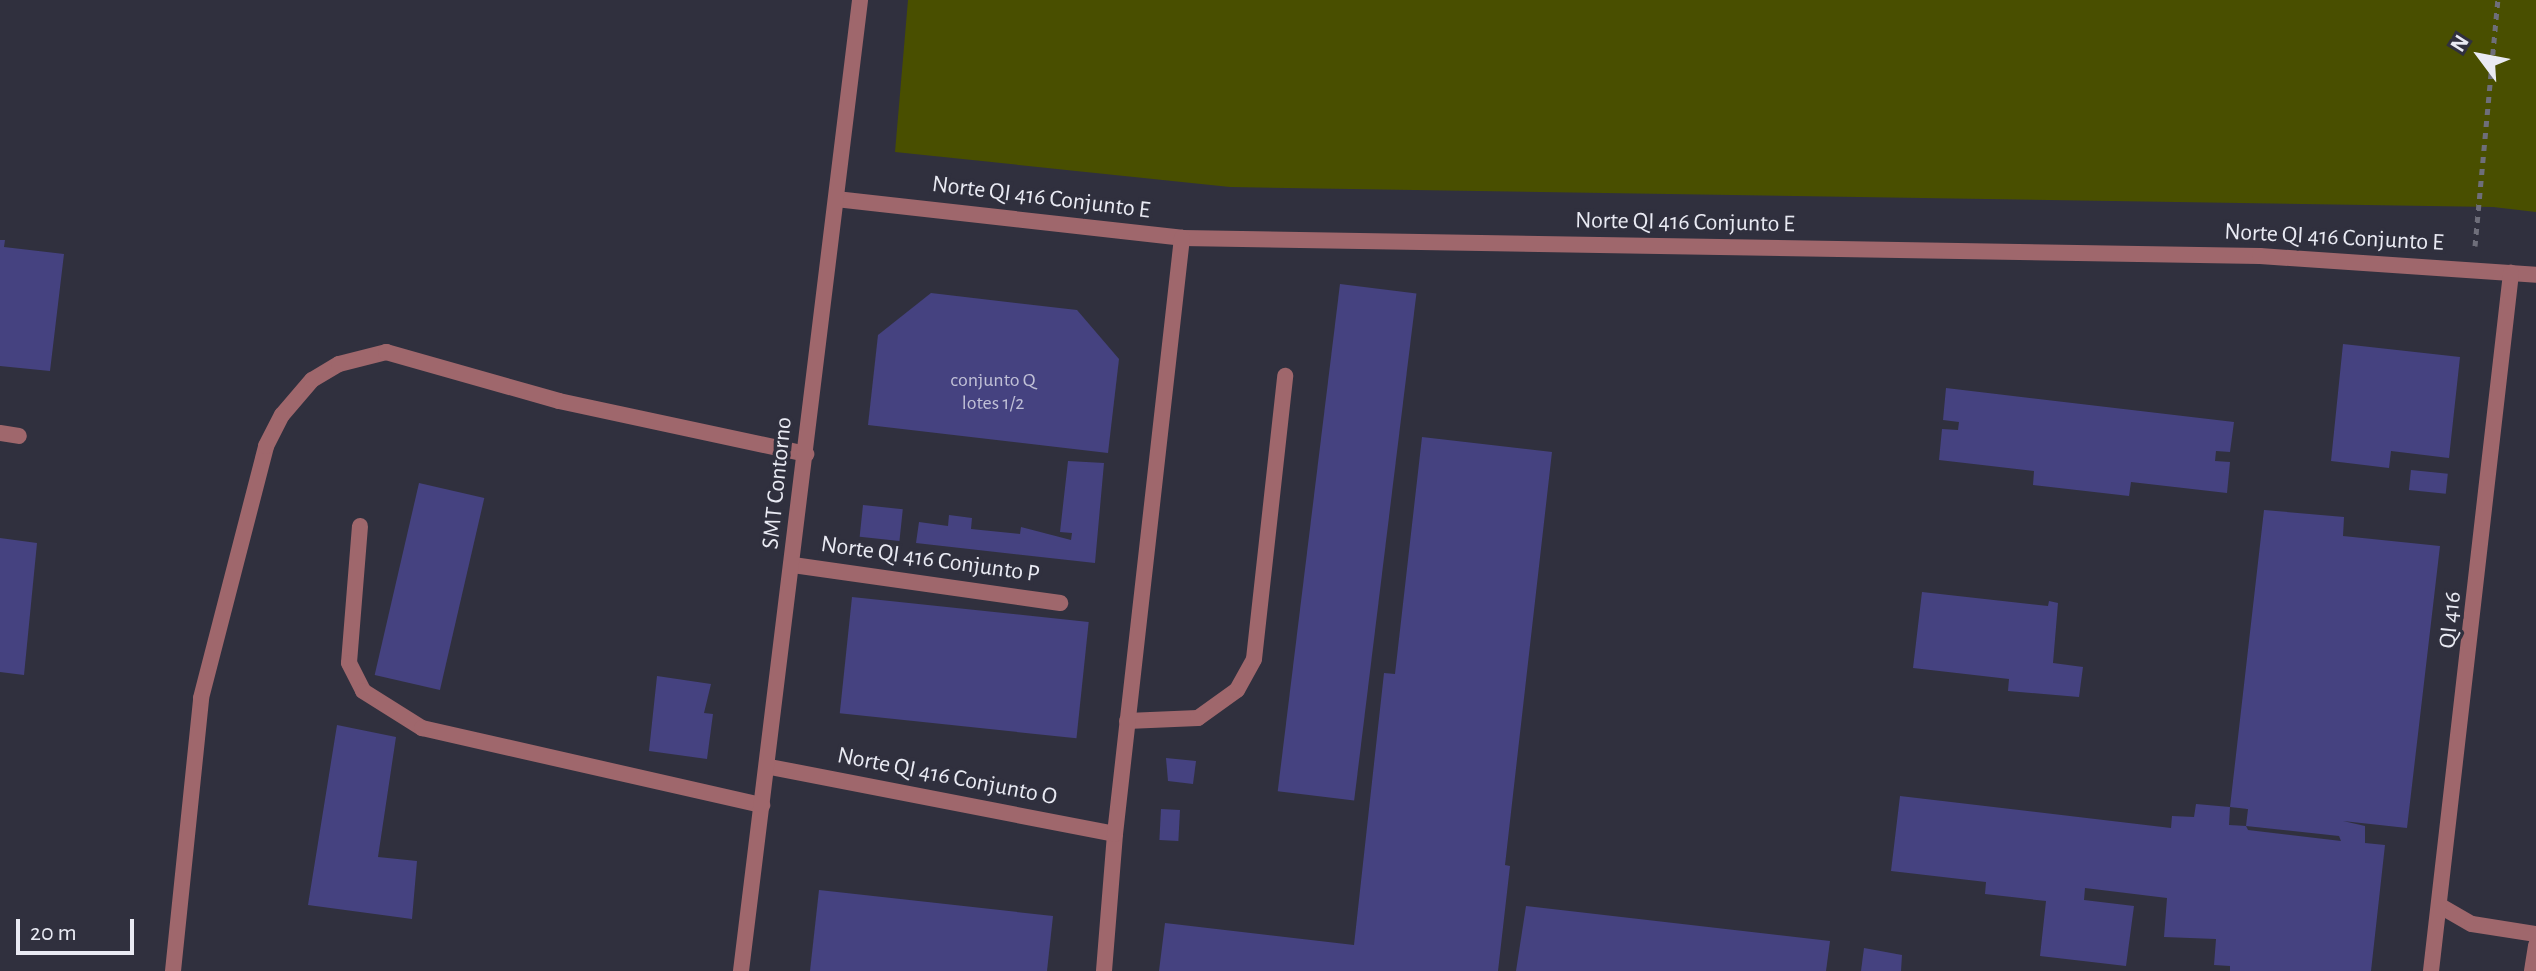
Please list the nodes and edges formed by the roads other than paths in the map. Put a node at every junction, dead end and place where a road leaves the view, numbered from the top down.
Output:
1 (860, 0) edge
2 (836, 199) junction
3 (1182, 238) junction
4 (2511, 273) junction
5 (2536, 275) edge
6 (1285, 376) dead end
7 (0, 433) edge
8 (19, 436) dead end
9 (806, 454) junction
10 (360, 526) dead end
11 (793, 565) junction
12 (1060, 603) dead end
13 (1127, 721) junction
14 (770, 767) junction
15 (762, 805) junction
16 (1115, 834) junction
17 (2442, 907) junction
18 (2536, 934) edge
19 (2536, 945) edge
20 (173, 971) edge
21 (741, 971) edge
22 (1104, 971) edge
23 (2431, 971) edge
24 (2532, 971) edge

1 - 2 street, SMT Contorno
2 - 3 street, Norte QI 416 Conjunto E
2 - 9 street, SMT Contorno
3 - 4 street, Norte QI 416 Conjunto E
3 - 13 street
4 - 5 street, Norte QI 416 Conjunto E
4 - 17 street, QI 416
6 - 13 street
7 - 8 street
9 - 11 street, SMT Contorno
9 - 20 street
10 - 15 street
11 - 12 street, Norte QI 416 Conjunto P
11 - 14 street, SMT Contorno
13 - 16 street
14 - 15 street, SMT Contorno
14 - 16 street, Norte QI 416 Conjunto O
15 - 21 street, SMT Contorno
16 - 22 street
17 - 18 street
17 - 23 street, QI 416
19 - 24 street

